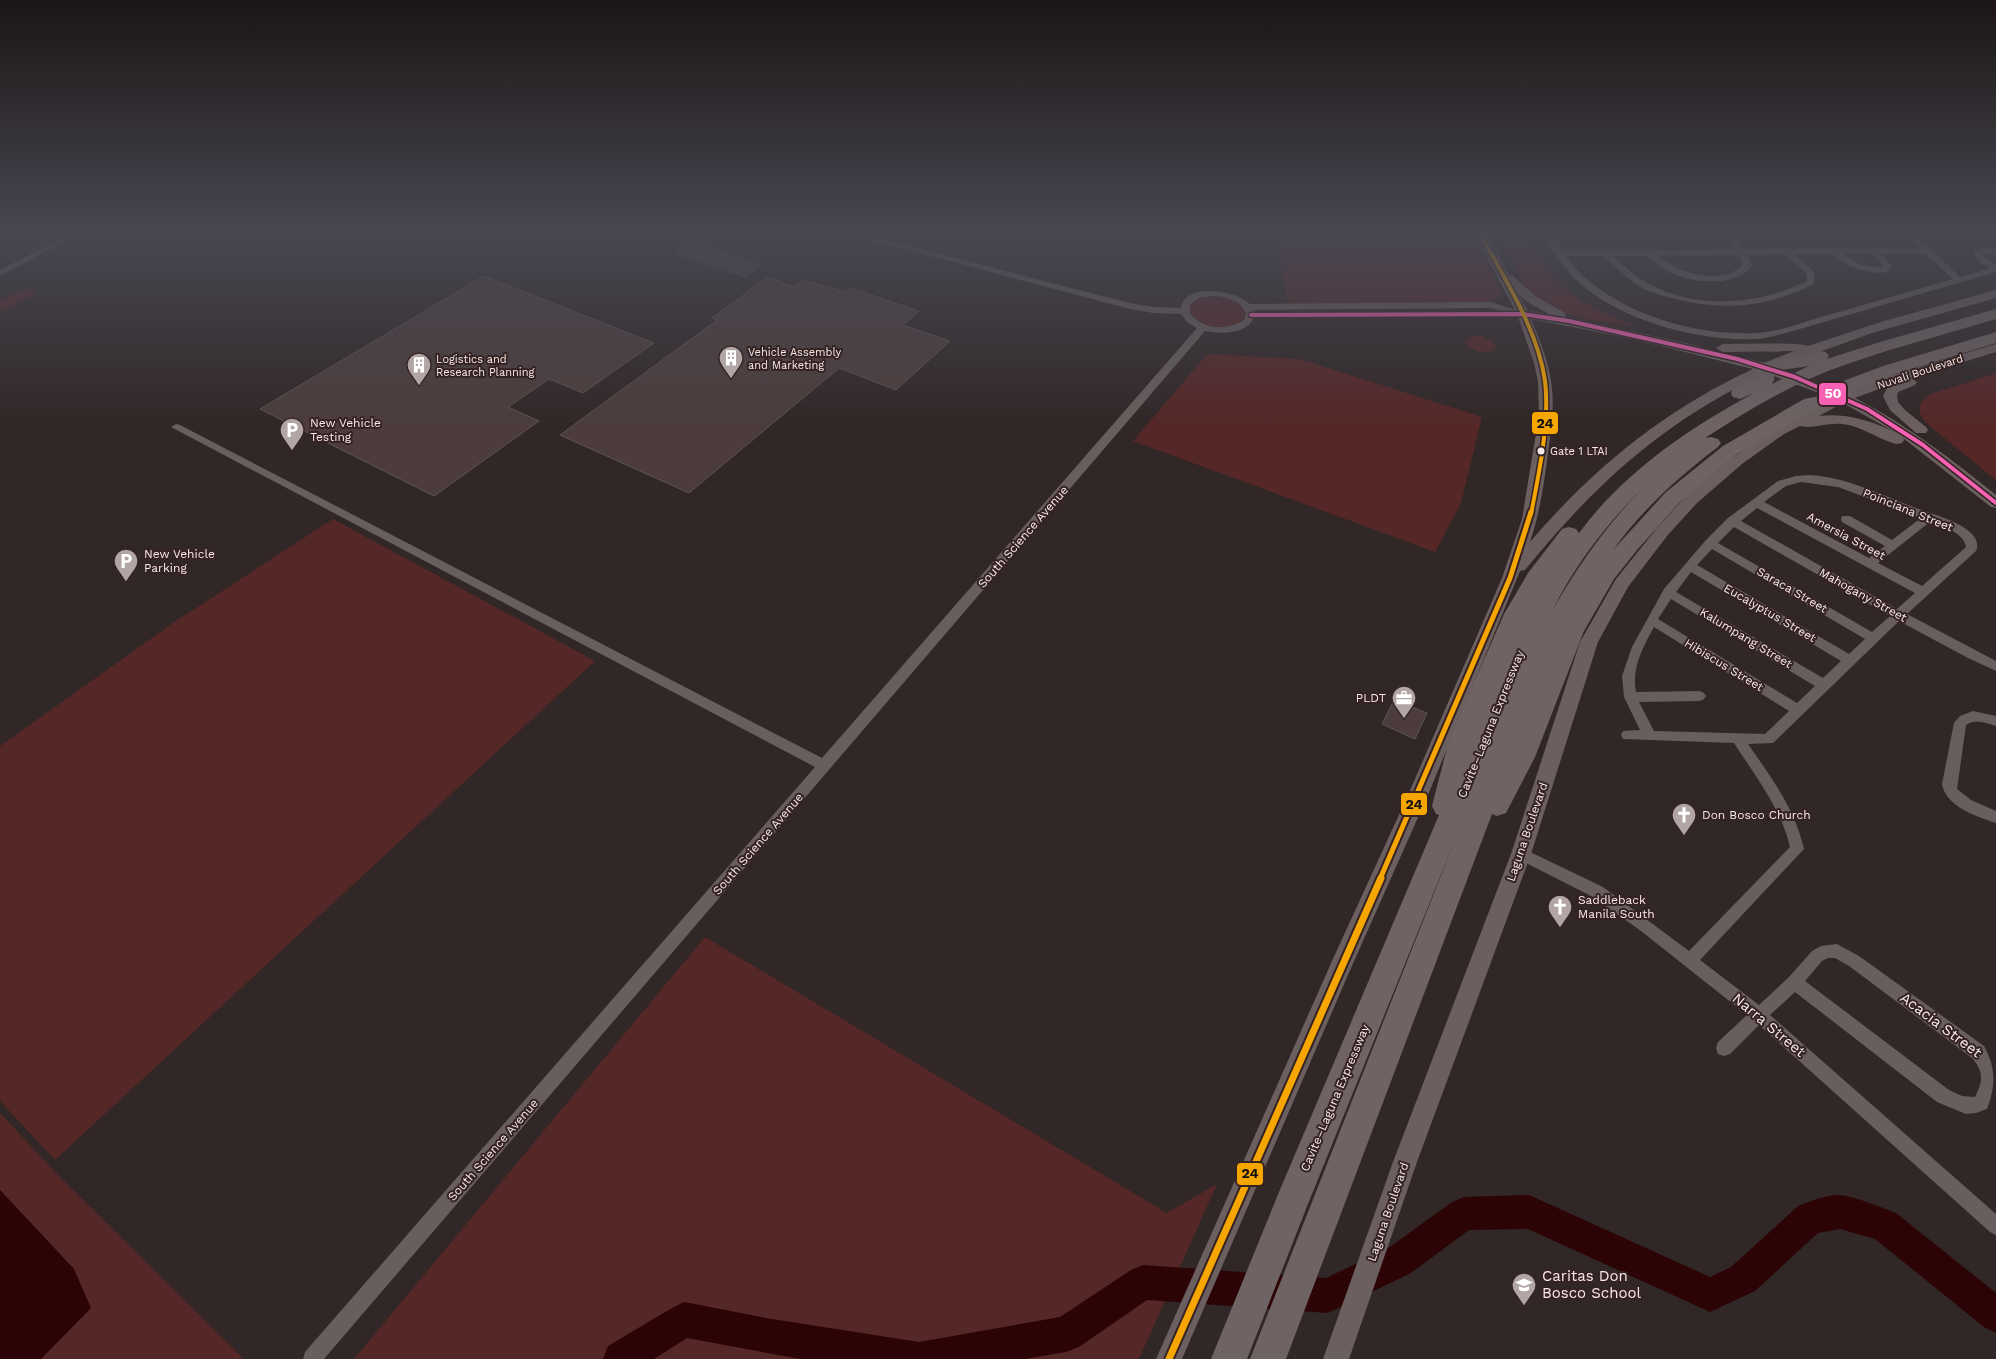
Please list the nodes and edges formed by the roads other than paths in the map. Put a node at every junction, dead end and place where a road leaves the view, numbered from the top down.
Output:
1 (1101, 298) edge
2 (1192, 298) edge
3 (1235, 298) edge
4 (1515, 298) edge
5 (1531, 298) edge
6 (1610, 298) edge
7 (1681, 298) edge
8 (1771, 298) edge
9 (1898, 298) edge
10 (1981, 298) edge
11 (1996, 304) edge
12 (1184, 311) junction
13 (1249, 311) junction
14 (1523, 314) junction
15 (1996, 314) edge
16 (1569, 321) junction
17 (1996, 325) edge
18 (1203, 327) junction
19 (1996, 337) edge
20 (1825, 344) junction
21 (1685, 347) junction
22 (1996, 348) edge
23 (1714, 354) junction
24 (1960, 358) junction
25 (1766, 367) junction
26 (1738, 380) junction
27 (1834, 380) junction
28 (176, 427) dead end
29 (1779, 431) junction
30 (1992, 500) edge
31 (1756, 503) junction
32 (1929, 517) junction
33 (1846, 520) dead end
34 (1732, 522) junction
35 (1710, 543) junction
36 (1893, 546) junction
37 (1870, 564) junction
38 (1690, 566) junction
39 (1510, 578) junction
40 (1668, 592) junction
41 (1923, 592) junction
42 (1898, 615) junction
43 (1651, 620) junction
44 (1873, 638) junction
45 (1850, 660) junction
46 (1996, 666) edge
47 (1824, 685) junction
48 (1700, 696) dead end
49 (1630, 697) junction
50 (1798, 710) junction
51 (1996, 721) edge
52 (1649, 734) junction
53 (1628, 735) dead end
54 (1738, 738) junction
55 (825, 766) junction
56 (1996, 817) edge
57 (1520, 854) junction
58 (1446, 865) junction
59 (1689, 961) junction
60 (1794, 982) junction
61 (1759, 1015) junction
62 (1724, 1048) dead end
63 (1996, 1226) edge
64 (1234, 1344) edge
65 (1274, 1345) edge
66 (1338, 1354) edge
67 (312, 1359) edge
68 (1169, 1359) edge

1 - 12 street
2 - 12 street
3 - 13 street
4 - 14 main road
5 - 16 main road
6 - 9 street
7 - 8 street
10 - 20 main road
11 - 25 highway
12 - 18 street
13 - 14 street
13 - 14 street
13 - 18 street
14 - 16 main road
14 - 39 main road
15 - 27 highway, Cavite–Laguna Expressway
16 - 21 main road
17 - 27 highway, Cavite–Laguna Expressway
18 - 55 street, South Science Avenue
19 - 27 highway
20 - 21 main road
20 - 25 main road
21 - 23 main road
22 - 24 main road, Nuvali Boulevard
23 - 25 main road
23 - 26 main road
24 - 27 main road, Nuvali Boulevard
24 - 30 main road
25 - 26 main road
25 - 27 main road
25 - 58 highway
26 - 39 main road
27 - 29 main road, Laguna Boulevard
27 - 30 main road
27 - 58 highway
27 - 58 highway, Cavite–Laguna Expressway
28 - 55 street
29 - 30 main road
29 - 57 main road, Laguna Boulevard
31 - 32 street, Poinciana Street
31 - 34 street, Poinciana Street
31 - 37 street, Amersia Street
32 - 36 street
32 - 41 street, Poinciana Street
33 - 36 street
34 - 35 street, Poinciana Street
34 - 42 street, Mahogany Street
35 - 38 street, Poinciana Street
35 - 44 street, Saraca Street
36 - 37 street
37 - 41 street, Amersia Street
38 - 40 street, Poinciana Street
38 - 45 street, Eucalyptus Street
39 - 68 main road
40 - 43 street, Poinciana Street
40 - 47 street, Kalumpang Street
41 - 42 street, Poinciana Street
42 - 44 street, Poinciana Street
42 - 46 street, Mahogany Street
43 - 49 street, Poinciana Street
43 - 50 street, Hibiscus Street
44 - 45 street, Poinciana Street
45 - 47 street, Poinciana Street
47 - 50 street, Poinciana Street
48 - 49 street
49 - 52 street, Poinciana Street
50 - 54 street, Poinciana Street
51 - 56 street
52 - 53 street, Poinciana Street
52 - 54 street, Poinciana Street
54 - 59 street
55 - 67 street, South Science Avenue
57 - 59 street, Narra Street
57 - 66 main road, Laguna Boulevard
58 - 64 highway, Cavite–Laguna Expressway
58 - 65 highway, Cavite–Laguna Expressway
59 - 61 street, Narra Street
60 - 60 street, Acacia Street
60 - 61 street, Acacia Street
61 - 62 street, Acacia Street
61 - 63 street, Narra Street

